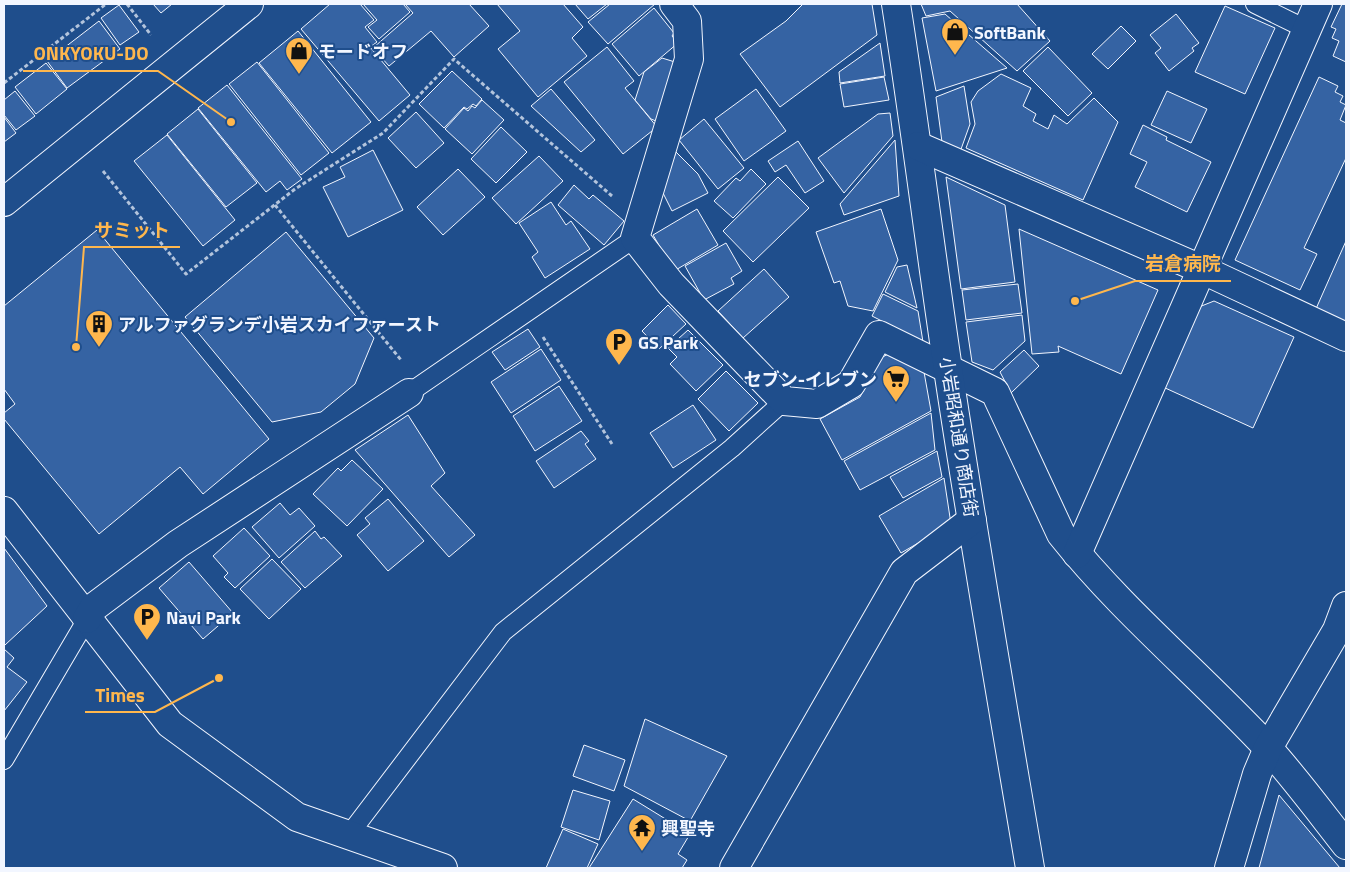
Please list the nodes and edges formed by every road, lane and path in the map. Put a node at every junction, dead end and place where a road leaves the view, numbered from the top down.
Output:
1 (106, 4) edge
2 (126, 4) edge
3 (249, 4) edge
4 (674, 4) edge
5 (896, 4) edge
6 (1255, 4) edge
7 (1318, 4) edge
8 (1306, 28) junction
9 (151, 35) dead end
10 (4, 83) edge
11 (918, 146) junction
12 (104, 171) dead end
13 (4, 202) edge
14 (275, 206) junction
15 (639, 226) junction
16 (1201, 270) junction
17 (527, 313) junction
18 (1346, 336) edge
19 (948, 367) junction
20 (415, 389) junction
21 (784, 401) junction
22 (612, 444) dead end
23 (4, 511) edge
24 (972, 520) junction
25 (1077, 554) junction
26 (1346, 606) edge
27 (88, 619) junction
28 (1268, 748) junction
29 (4, 760) edge
30 (348, 836) junction
31 (1346, 845) edge
32 (444, 868) edge
33 (734, 868) edge
34 (1030, 868) edge
35 (1229, 868) edge

1 - 10 path
2 - 9 path
3 - 13 street
4 - 15 street
5 - 11 street, 小岩昭和通り商店街
6 - 8 lane
7 - 8 street
8 - 16 street
11 - 16 street
11 - 19 street, 小岩昭和通り商店街
12 - 14 path
14 - 15 path
14 - 20 path
15 - 17 lane
15 - 21 street
16 - 18 street
16 - 25 street
17 - 20 lane
17 - 22 path
19 - 21 street
19 - 24 street, 小岩昭和通り商店街
19 - 25 street
20 - 27 street
21 - 30 lane
23 - 27 street
24 - 33 street
24 - 34 street, 小岩昭和通り商店街
25 - 28 street
26 - 28 street
27 - 29 lane
27 - 30 street
28 - 31 street
28 - 35 street
30 - 32 street

